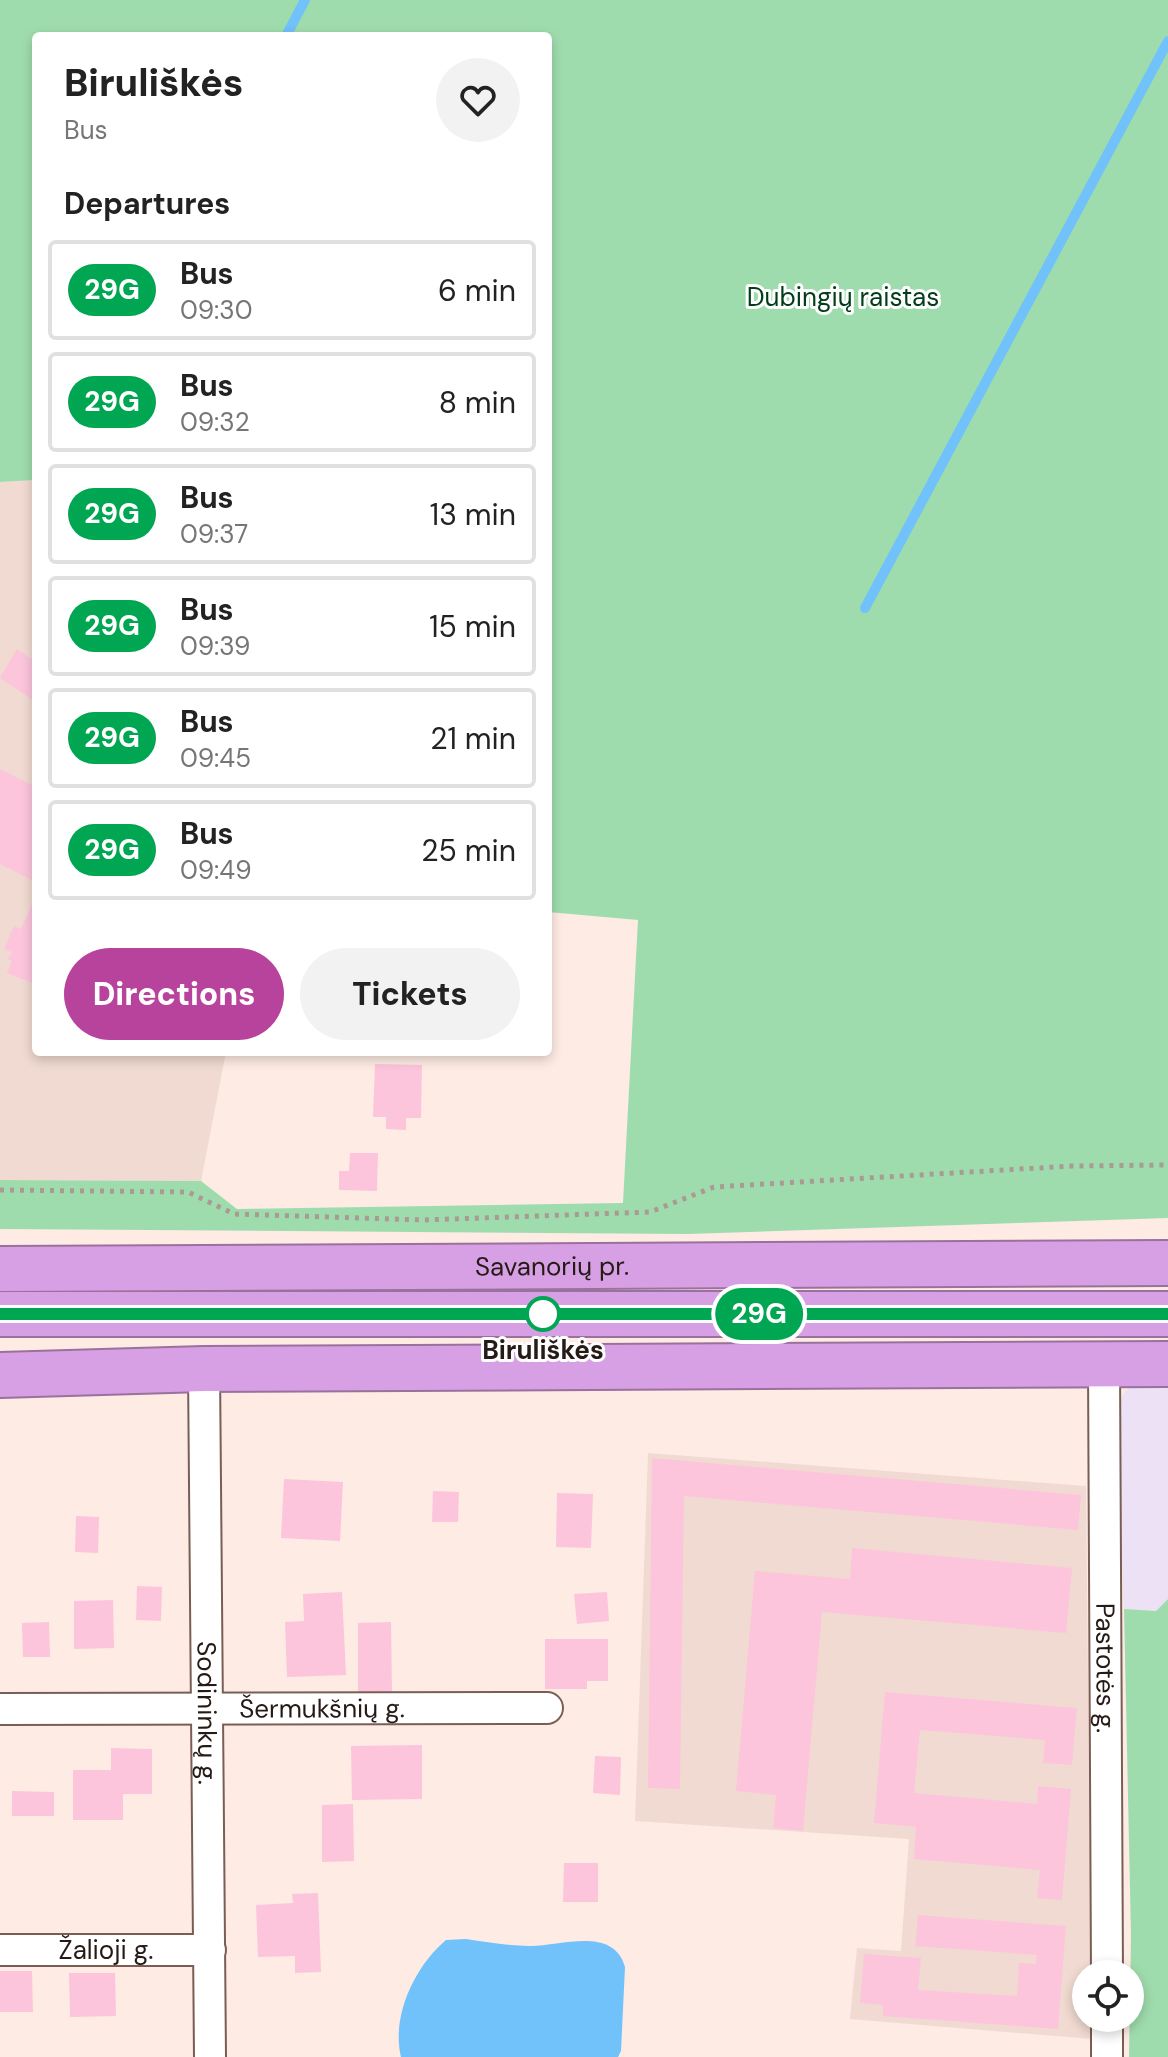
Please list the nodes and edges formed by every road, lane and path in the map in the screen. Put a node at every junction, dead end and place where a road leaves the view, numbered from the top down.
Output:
1 (1168, 1165) edge
2 (0, 1190) edge
3 (1168, 1263) edge
4 (0, 1269) edge
5 (0, 1314) edge
6 (1168, 1314) edge
7 (1104, 1364) junction
8 (1168, 1364) edge
9 (204, 1369) junction
10 (0, 1375) edge
11 (209, 1706) junction
12 (547, 1708) dead end
13 (0, 1709) edge
14 (0, 1950) edge
15 (210, 1950) junction
16 (1107, 1960) edge
17 (1107, 2032) edge
18 (210, 2057) edge
19 (1107, 2057) edge

1 - 2 path
3 - 4 highway, Savanorių pr.
5 - 6 highway, Savanorių pr.
7 - 8 highway
7 - 9 highway
7 - 16 street, Pastotės g.
9 - 10 highway
9 - 11 street, Sodininkų g.
11 - 12 street, Šermukšnių g.
11 - 13 street, Šermukšnių g.
11 - 15 street, Sodininkų g.
14 - 15 street, Žalioji g.
15 - 18 street, Sodininkų g.
17 - 19 street

